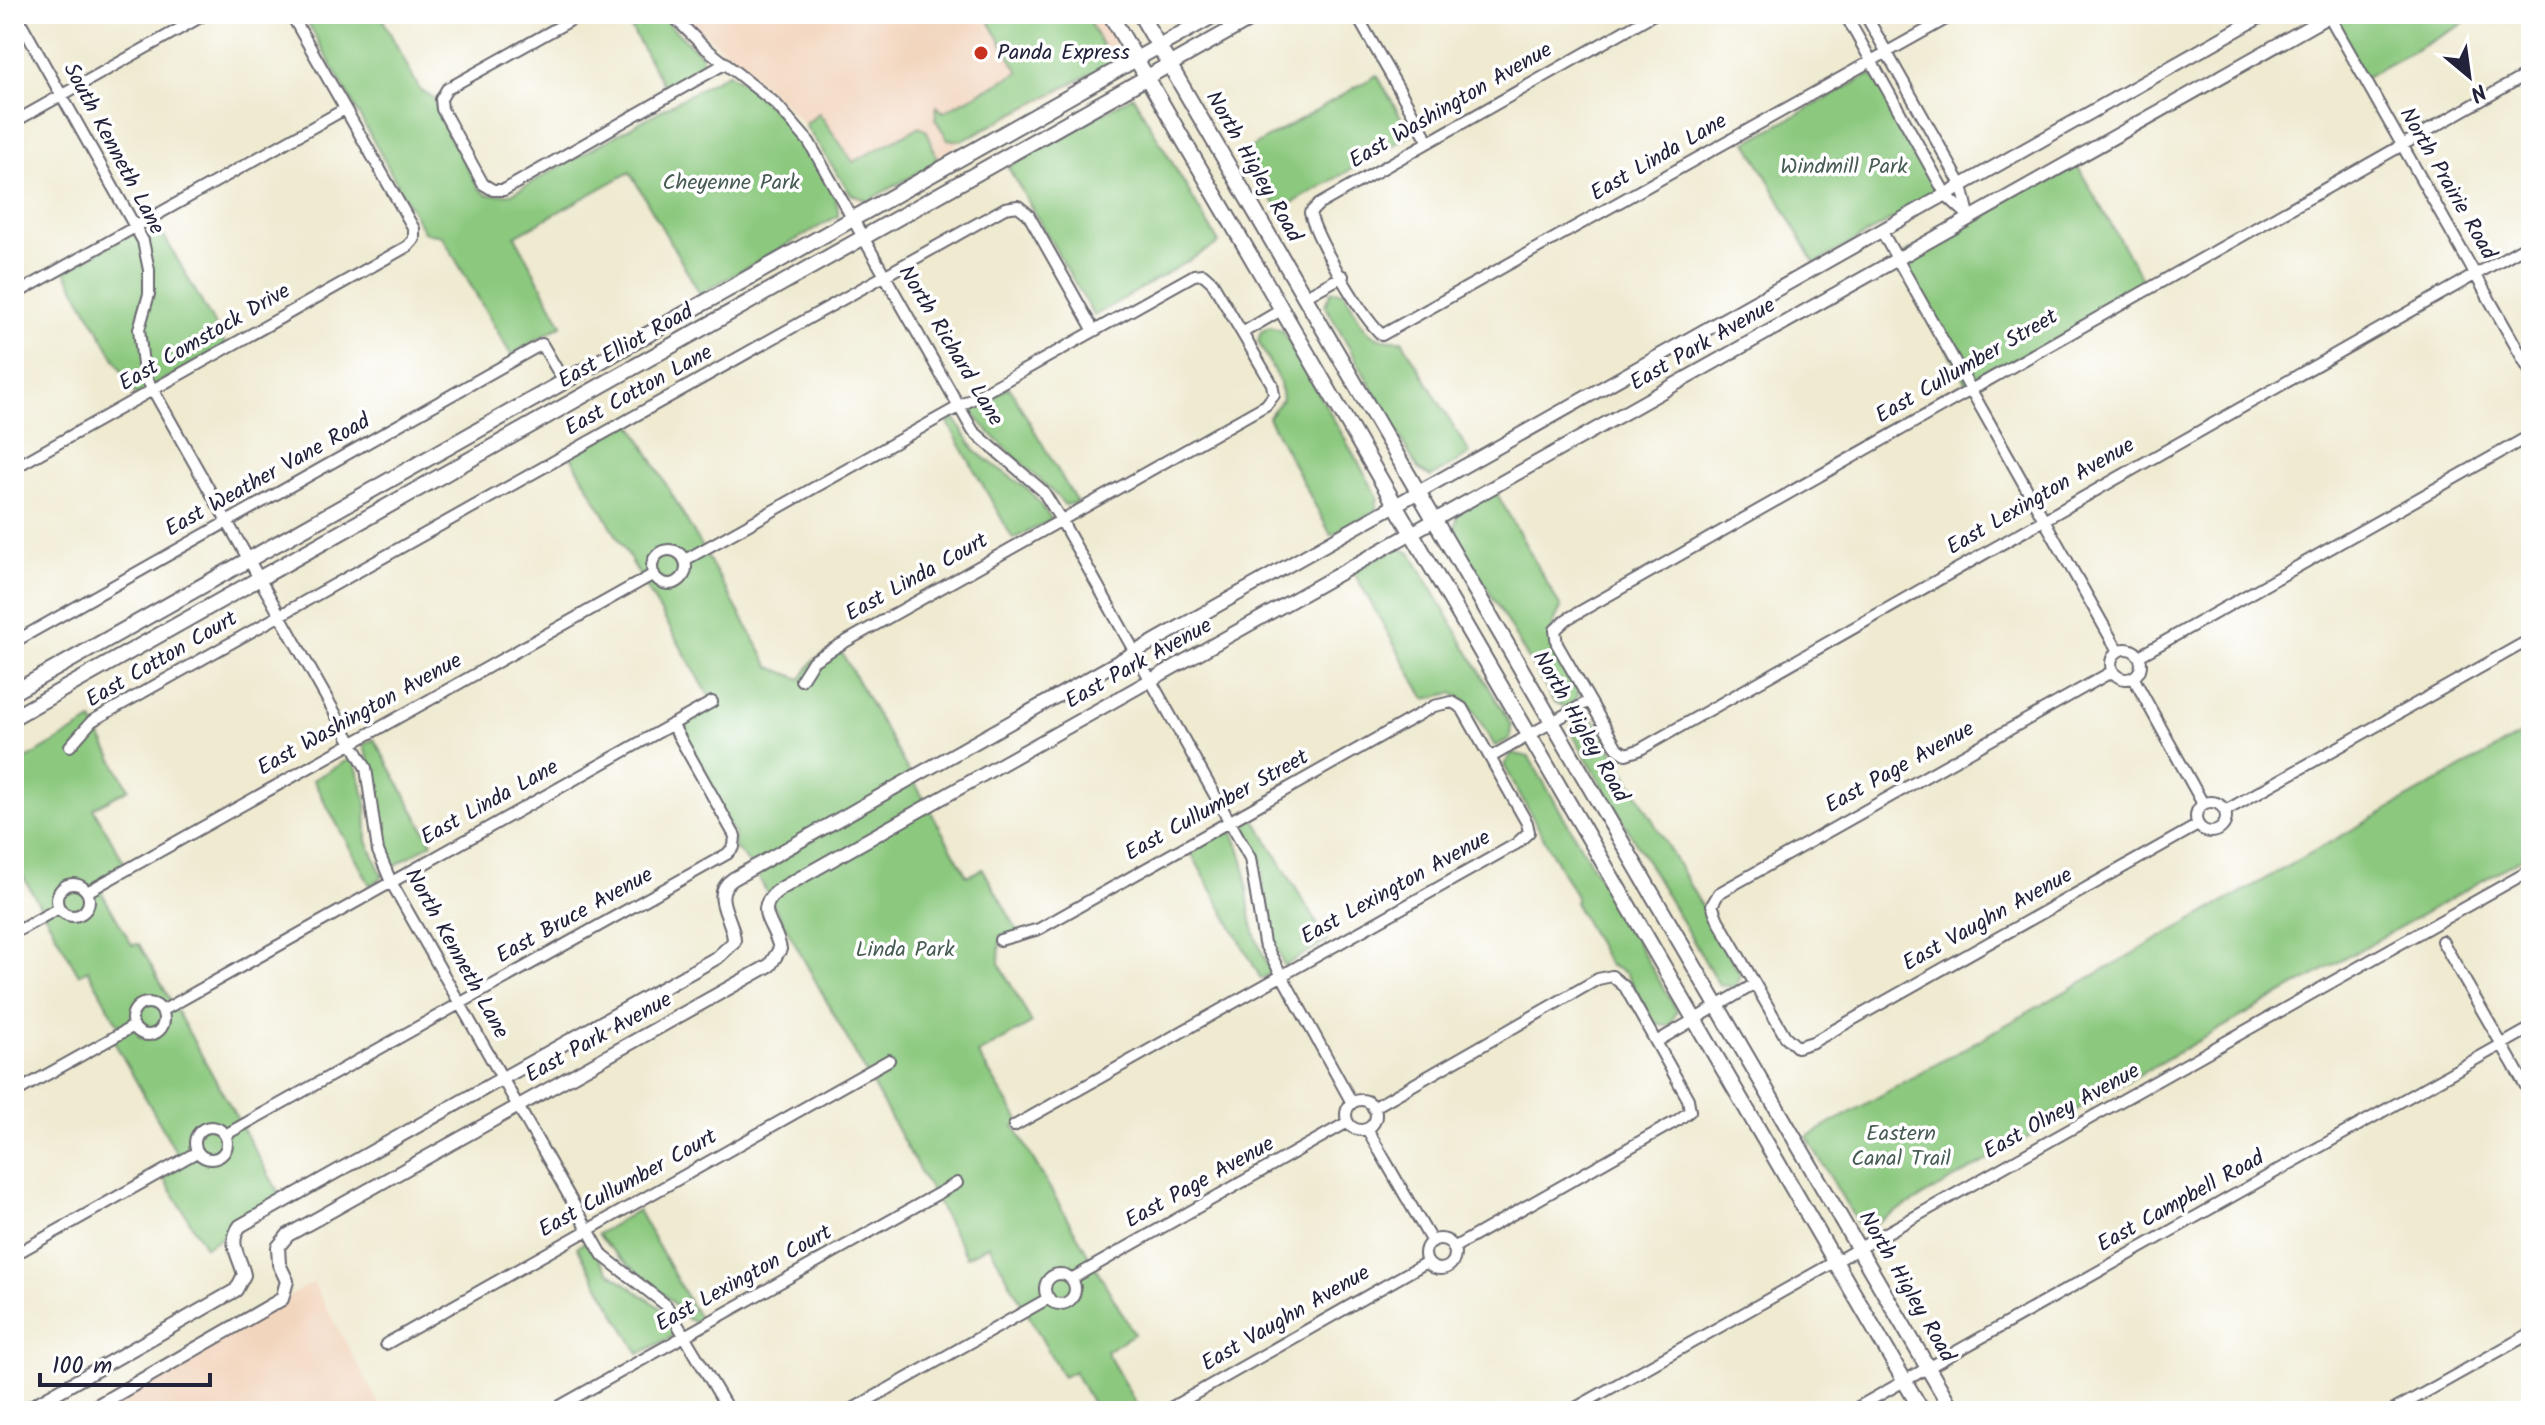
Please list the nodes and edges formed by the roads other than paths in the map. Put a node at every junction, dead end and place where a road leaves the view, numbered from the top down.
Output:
1 (16, 14) edge
2 (206, 14) edge
3 (291, 14) edge
4 (582, 14) edge
5 (671, 14) edge
6 (1110, 14) edge
7 (1140, 14) edge
8 (1216, 14) edge
9 (1259, 14) edge
10 (1360, 14) edge
11 (1654, 14) edge
12 (1845, 14) edge
13 (1865, 14) edge
14 (1955, 14) edge
15 (2265, 14) edge
16 (2330, 15) edge
17 (1158, 47) junction
18 (1886, 53) junction
19 (1872, 61) junction
20 (726, 63) junction
21 (1168, 65) junction
22 (1141, 68) junction
23 (2531, 72) edge
24 (62, 95) junction
25 (345, 109) junction
26 (14, 122) edge
27 (1429, 142) junction
28 (2402, 145) junction
29 (1962, 186) junction
30 (1946, 195) junction
31 (1970, 217) junction
32 (854, 219) junction
33 (136, 226) junction
34 (1882, 232) junction
35 (865, 237) junction
36 (2531, 243) edge
37 (1897, 258) junction
38 (2475, 274) junction
39 (885, 275) junction
40 (1343, 276) junction
41 (14, 295) edge
42 (1304, 297) junction
43 (1281, 310) junction
44 (1094, 331) junction
45 (1242, 333) junction
46 (2531, 373) edge
47 (564, 382) junction
48 (1970, 389) junction
49 (152, 391) junction
50 (959, 407) junction
51 (2531, 435) edge
52 (14, 468) edge
53 (1417, 492) junction
54 (1395, 505) junction
55 (2043, 519) junction
56 (1061, 520) junction
57 (1434, 521) junction
58 (226, 523) junction
59 (1411, 533) junction
60 (685, 560) junction
61 (254, 569) junction
62 (654, 574) junction
63 (281, 616) junction
64 (2531, 639) edge
65 (14, 642) edge
66 (2118, 651) junction
67 (1136, 652) junction
68 (2139, 656) junction
69 (2113, 671) junction
70 (2133, 677) junction
71 (801, 680) dead end
72 (1151, 680) junction
73 (14, 692) edge
74 (1589, 701) junction
75 (712, 702) dead end
76 (14, 717) edge
77 (1552, 723) junction
78 (672, 724) junction
79 (1530, 735) junction
80 (353, 743) junction
81 (70, 746) dead end
82 (1491, 757) junction
83 (2203, 804) junction
84 (2225, 811) junction
85 (1231, 820) junction
86 (2198, 825) junction
87 (2531, 870) edge
88 (391, 882) junction
89 (87, 892) junction
90 (59, 908) junction
91 (14, 933) edge
92 (1000, 940) dead end
93 (2442, 941) dead end
94 (1281, 976) junction
95 (1755, 984) junction
96 (460, 1002) junction
97 (1718, 1006) junction
98 (162, 1011) junction
99 (1695, 1019) junction
100 (134, 1026) junction
101 (2531, 1028) edge
102 (1656, 1042) junction
103 (2502, 1045) junction
104 (889, 1060) dead end
105 (503, 1078) junction
106 (14, 1093) edge
107 (2531, 1095) edge
108 (1352, 1103) junction
109 (518, 1106) junction
110 (1373, 1108) junction
111 (1348, 1122) junction
112 (1014, 1126) dead end
113 (1367, 1129) junction
114 (225, 1135) junction
115 (197, 1152) junction
116 (957, 1183) dead end
117 (588, 1230) junction
118 (1432, 1242) junction
119 (1453, 1248) junction
120 (1859, 1249) junction
121 (14, 1255) edge
122 (1427, 1262) junction
123 (1835, 1263) junction
124 (1071, 1279) junction
125 (1049, 1298) junction
126 (2531, 1333) edge
127 (687, 1335) junction
128 (386, 1344) dead end
129 (1928, 1368) junction
130 (1905, 1381) junction
131 (24, 1411) edge
132 (88, 1411) edge
133 (551, 1411) edge
134 (729, 1411) edge
135 (849, 1411) edge
136 (1165, 1411) edge
137 (1570, 1411) edge
138 (1851, 1411) edge
139 (1922, 1411) edge
140 (1953, 1411) edge
141 (2392, 1411) edge

1 - 24 street, South Kenneth Lane
2 - 24 street
3 - 25 street
4 - 20 street
5 - 20 street, North Richard Lane
6 - 22 main road
7 - 17 main road, North Higley Road
8 - 17 main road, East Elliot Road
9 - 21 main road, East Elliot Road
10 - 27 street
11 - 27 street, East Washington Avenue
12 - 19 street
13 - 18 street
14 - 18 street, East Linda Lane
15 - 29 street, East Park Avenue
16 - 28 street, North Prairie Road
16 - 31 street, East Park Avenue
17 - 21 main road, North Higley Road
17 - 22 main road, East Elliot Road
18 - 19 street, East Linda Lane
18 - 29 street
19 - 30 street
19 - 40 street, East Linda Lane
20 - 32 street, North Richard Lane
21 - 22 main road, East Elliot Road
21 - 42 main road, North Higley Road
22 - 32 main road, East Elliot Road
22 - 35 main road, East Elliot Road
22 - 43 main road
23 - 28 street
24 - 26 street
24 - 33 street, South Kenneth Lane
25 - 33 street
25 - 49 street, East Comstock Drive
27 - 40 street, East Washington Avenue
28 - 38 street, North Prairie Road
28 - 48 street, East Cullumber Street
29 - 30 street, East Park Avenue
29 - 31 street
30 - 31 street
30 - 34 street, East Park Avenue
31 - 37 street, East Park Avenue
32 - 35 street, North Richard Lane
32 - 47 main road, East Elliot Road
33 - 41 street
33 - 49 street, South Kenneth Lane
34 - 37 street
34 - 53 street, East Park Avenue
35 - 39 street, North Richard Lane
35 - 61 main road, East Elliot Road
36 - 38 street
37 - 48 street
37 - 57 street, East Park Avenue
38 - 46 street, North Prairie Road
38 - 55 street, East Lexington Avenue
39 - 44 street, East Cotton Lane
39 - 50 street, North Richard Lane
39 - 63 street, East Cotton Lane
40 - 42 street
42 - 53 main road, North Higley Road
43 - 45 street
43 - 54 main road
44 - 45 street, East Washington Avenue
44 - 50 street, East Washington Avenue
45 - 56 street
47 - 58 street, East Weather Vane Road
47 - 61 main road, East Elliot Road
48 - 55 street
48 - 74 street, East Cullumber Street
49 - 52 street, East Comstock Drive
49 - 58 street, South Kenneth Lane
50 - 56 street, North Richard Lane
50 - 60 street, East Washington Avenue
51 - 68 street
53 - 54 street, East Park Avenue
53 - 57 main road, North Higley Road
54 - 59 main road
54 - 67 street, East Park Avenue
55 - 66 street
55 - 74 street, East Lexington Avenue
56 - 67 street, North Richard Lane
56 - 71 street, East Linda Court
57 - 59 street, East Park Avenue
57 - 77 main road, North Higley Road
58 - 61 street, South Kenneth Lane
58 - 65 street, East Weather Vane Road
59 - 72 street, East Park Avenue
59 - 79 main road
60 - 62 street, East Washington Avenue
60 - 62 street, East Washington Avenue
61 - 63 street, North Kenneth Lane
61 - 73 main road, East Elliot Road
61 - 76 main road, East Elliot Road
62 - 80 street, East Washington Avenue
63 - 80 street, North Kenneth Lane
63 - 81 street, East Cotton Court
64 - 84 street, East Vaughn Avenue
66 - 68 street
66 - 69 street
67 - 72 street, North Richard Lane
67 - 105 street, East Park Avenue
68 - 70 street
69 - 70 street
69 - 95 street, East Page Avenue
70 - 83 street
72 - 85 street, North Richard Lane
72 - 109 street, East Park Avenue
74 - 77 street
75 - 78 street, East Linda Lane
77 - 79 street
77 - 97 main road, North Higley Road
78 - 88 street, East Linda Lane
78 - 96 street, East Bruce Avenue
79 - 82 street
79 - 99 main road
80 - 88 street, North Kenneth Lane
80 - 89 street, East Washington Avenue
82 - 85 street, East Cullumber Street
82 - 94 street, East Lexington Avenue
83 - 84 street
83 - 86 street
84 - 86 street, East Vaughn Avenue
85 - 92 street, East Cullumber Street
85 - 94 street, North Richard Lane
86 - 95 street, East Vaughn Avenue
87 - 120 street, East Olney Avenue
88 - 96 street, North Kenneth Lane
88 - 98 street, East Linda Lane
89 - 90 street, East Washington Avenue
89 - 90 street, East Washington Avenue
90 - 91 street, East Washington Avenue
93 - 103 street
94 - 108 street, North Richard Lane
94 - 112 street
95 - 97 street
96 - 105 street, North Kenneth Lane
96 - 114 street, East Bruce Avenue
97 - 99 street
97 - 120 main road, North Higley Road
98 - 100 street, East Linda Lane
98 - 100 street, East Linda Lane
99 - 102 street
99 - 123 main road
100 - 106 street, East Linda Lane
101 - 103 street, East Campbell Road
102 - 110 street
102 - 119 street
103 - 107 street
103 - 129 street, East Campbell Road
104 - 117 street, East Cullumber Court
105 - 109 street, North Kenneth Lane
105 - 131 street, East Park Avenue
108 - 110 street
108 - 111 street
109 - 117 street, North Kenneth Lane
109 - 132 street, East Park Avenue
110 - 113 street
111 - 113 street
111 - 124 street, East Page Avenue
113 - 118 street
114 - 115 street, East Bruce Avenue
114 - 115 street, East Bruce Avenue
115 - 121 street, East Bruce Avenue
116 - 127 street, East Lexington Court
117 - 127 street, North Kenneth Lane
117 - 128 street, East Cullumber Court
118 - 119 street
118 - 122 street
119 - 122 street
120 - 123 street, East Olney Avenue
120 - 129 main road, North Higley Road
122 - 136 street, East Vaughn Avenue
123 - 130 main road
123 - 137 street, East Olney Avenue
124 - 125 street
124 - 125 street
125 - 135 street
126 - 141 street
127 - 133 street, East Lexington Court
127 - 134 street, North Kenneth Lane
129 - 130 street, East Campbell Road
129 - 140 main road, North Higley Road
130 - 138 street, East Campbell Road
130 - 139 main road

